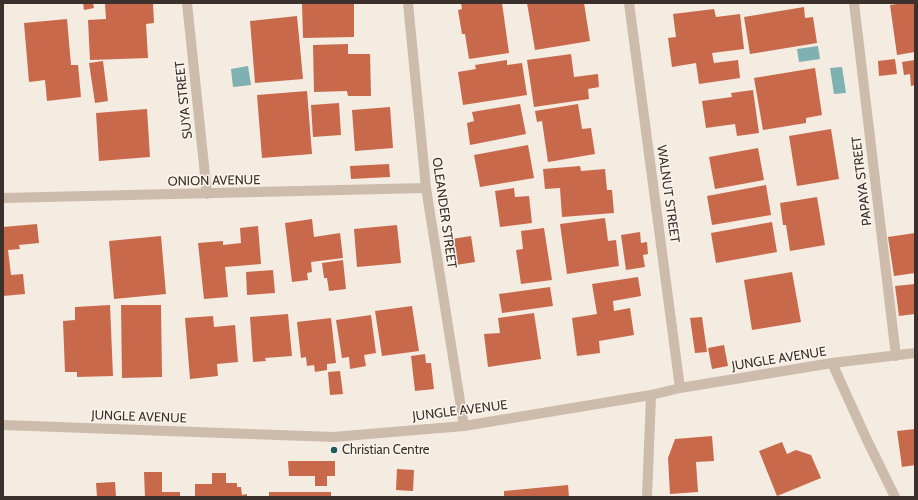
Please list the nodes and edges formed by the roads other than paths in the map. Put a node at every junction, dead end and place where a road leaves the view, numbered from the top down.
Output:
1 (188, 3) edge
2 (408, 3) edge
3 (629, 3) edge
4 (854, 3) edge
5 (426, 188) junction
6 (207, 194) junction
7 (3, 198) edge
8 (915, 353) edge
9 (896, 356) junction
10 (832, 363) junction
11 (680, 388) junction
12 (651, 396) junction
13 (3, 425) edge
14 (464, 426) junction
15 (648, 497) edge
16 (895, 497) edge

1 - 6 street, SUYA STREET
2 - 5 street, OLEANDER STREET
3 - 11 street, WALNUT STREET
4 - 9 street, PAPAYA STREET
5 - 6 street, ONION AVENUE
5 - 14 street, OLEANDER STREET
6 - 7 street, ONION AVENUE
8 - 9 street, JUNGLE AVENUE
9 - 10 street, JUNGLE AVENUE
10 - 11 street, JUNGLE AVENUE
10 - 16 street
11 - 12 street, JUNGLE AVENUE
12 - 14 street, JUNGLE AVENUE
12 - 15 street
13 - 14 street, JUNGLE AVENUE

